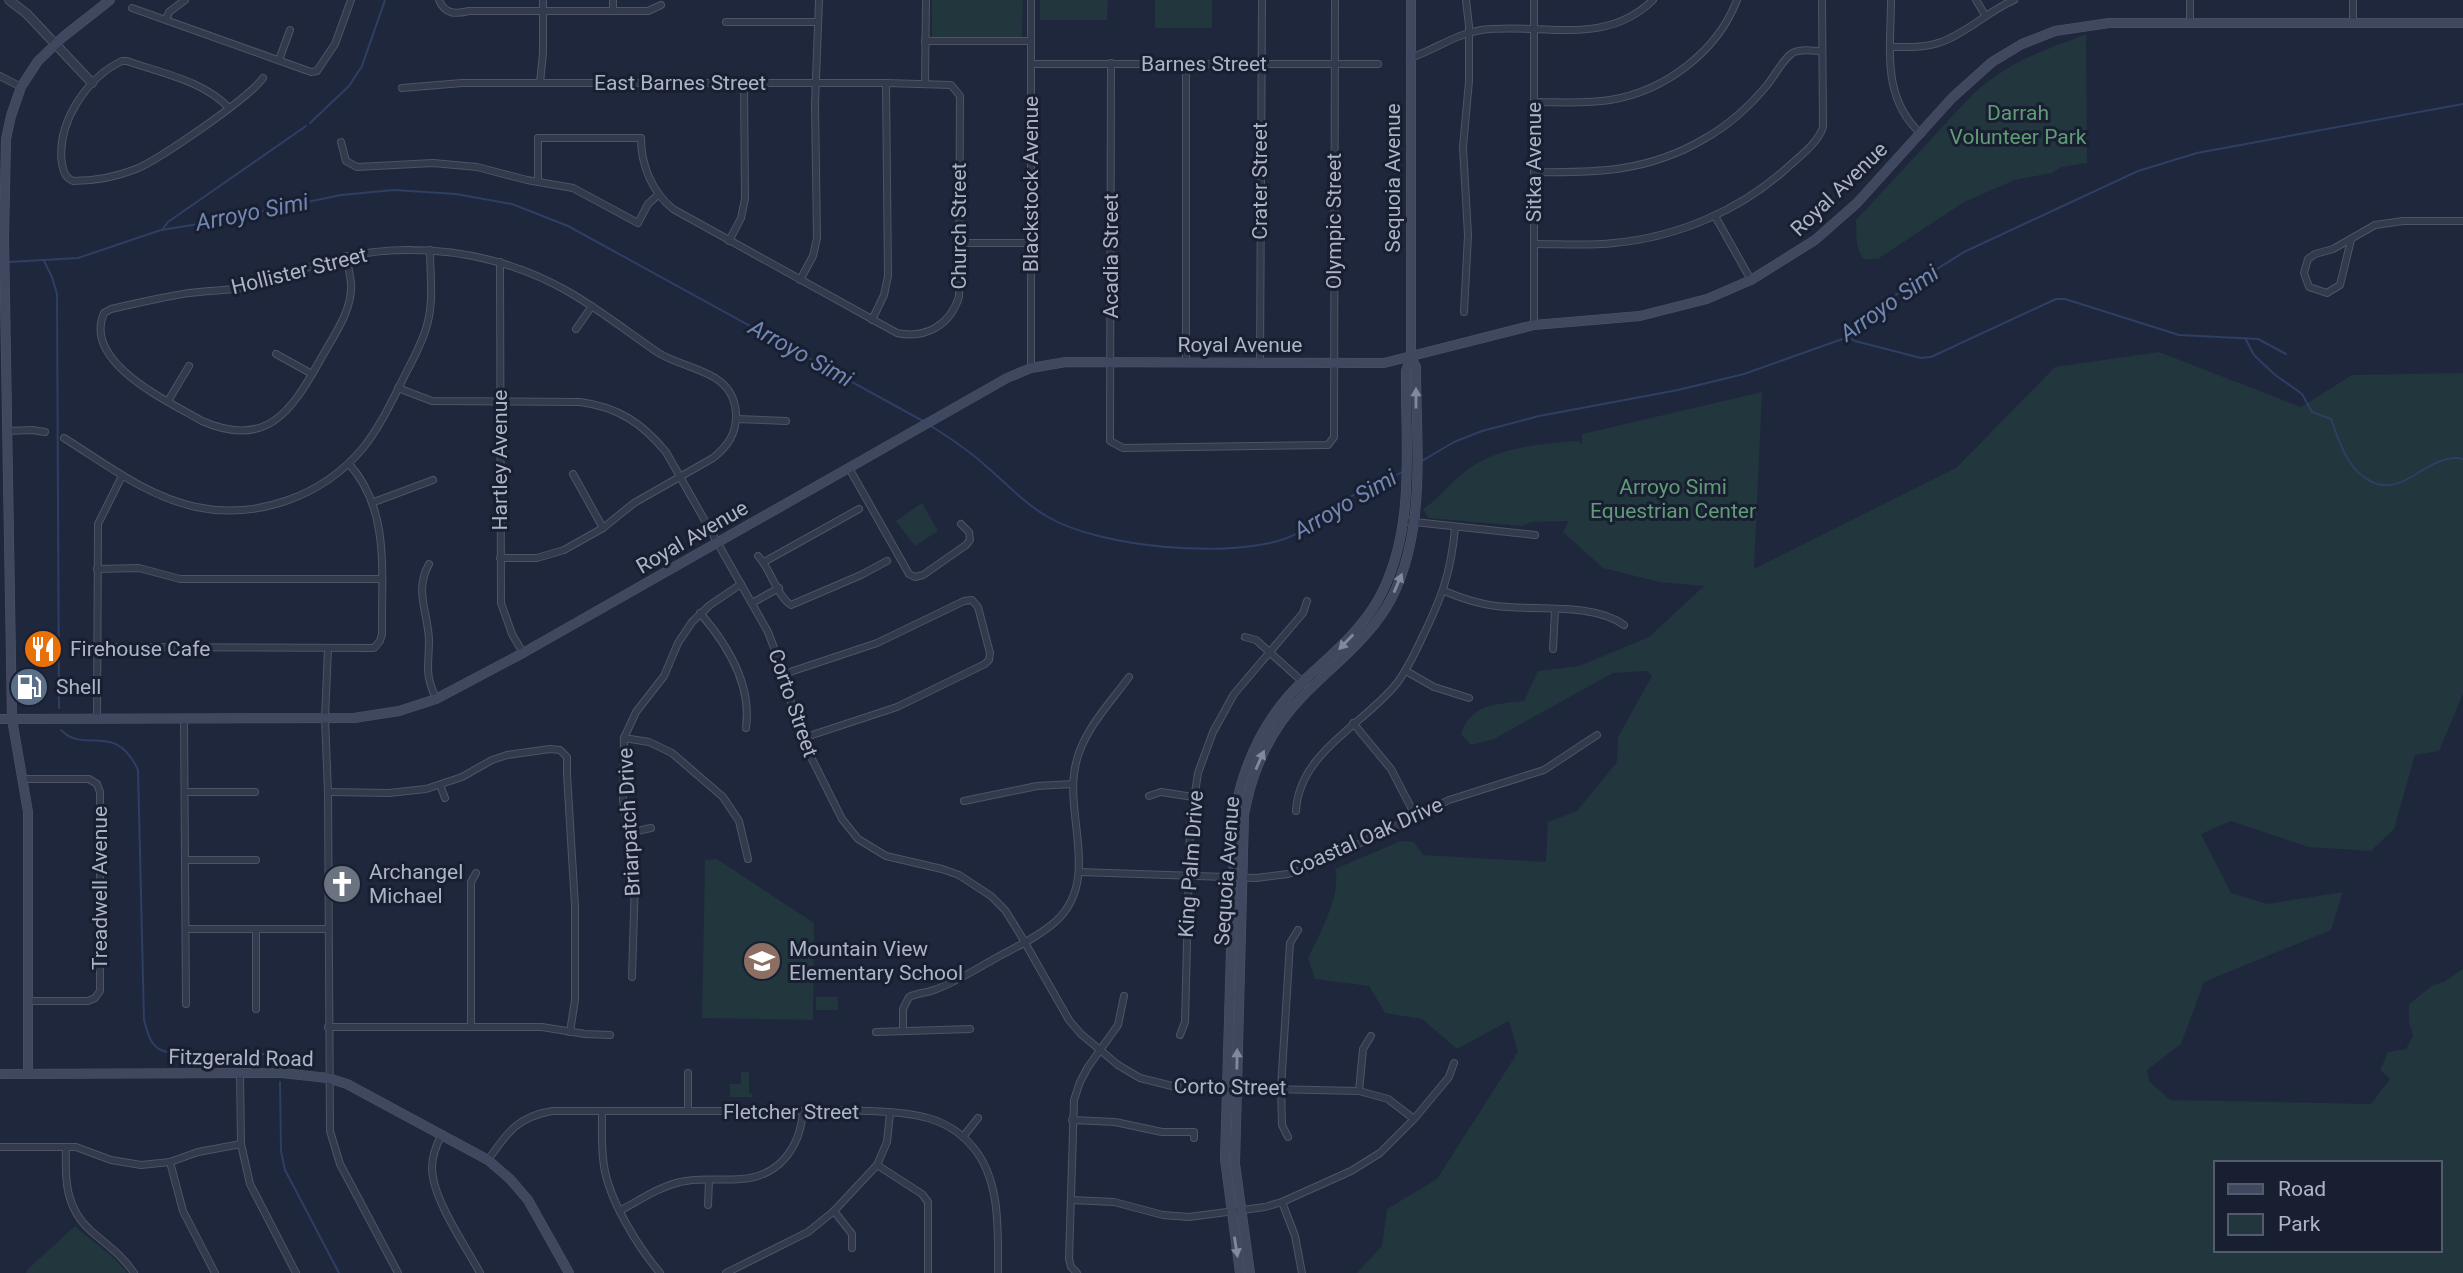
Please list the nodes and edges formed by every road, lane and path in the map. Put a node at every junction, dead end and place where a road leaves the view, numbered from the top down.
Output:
1 (9, 0) edge
2 (185, 0) edge
3 (351, 0) edge
4 (543, 0) edge
5 (612, 0) edge
6 (819, 0) edge
7 (926, 0) edge
8 (1031, 0) edge
9 (1262, 0) edge
10 (1335, 0) edge
11 (1410, 0) edge
12 (1466, 0) edge
13 (1534, 0) edge
14 (1653, 0) edge
15 (1737, 0) edge
16 (1822, 0) edge
17 (1891, 0) edge
18 (1976, 0) edge
19 (2014, 0) edge
20 (2190, 0) edge
21 (2353, 0) edge
22 (103, 2) edge
23 (440, 3) edge
24 (661, 5) dead end
25 (132, 8) dead end
26 (543, 11) junction
27 (612, 11) junction
28 (1985, 15) junction
29 (166, 20) junction
30 (726, 22) dead end
31 (818, 22) junction
32 (2353, 22) junction
33 (2190, 23) junction
34 (2463, 23) edge
35 (1534, 29) junction
36 (290, 30) dead end
37 (1468, 33) junction
38 (925, 41) junction
39 (1031, 41) junction
40 (54, 45) junction
41 (1891, 47) junction
42 (1822, 51) junction
43 (1410, 58) junction
44 (279, 60) junction
45 (1031, 64) junction
46 (1111, 64) junction
47 (1186, 64) junction
48 (1262, 64) junction
49 (1334, 64) junction
50 (1378, 64) dead end
51 (0, 76) edge
52 (263, 78) dead end
53 (92, 83) junction
54 (540, 83) junction
55 (744, 83) junction
56 (817, 83) junction
57 (886, 83) junction
58 (925, 83) junction
59 (22, 87) junction
60 (402, 88) dead end
61 (956, 89) joint
62 (1534, 102) junction
63 (229, 107) junction
64 (1921, 134) junction
65 (341, 142) dead end
66 (1534, 172) junction
67 (538, 181) junction
68 (658, 195) junction
69 (2, 200) edge
70 (1715, 216) junction
71 (2463, 220) edge
72 (2351, 240) junction
73 (729, 241) junction
74 (958, 243) junction
75 (1032, 243) junction
76 (1534, 244) junction
77 (430, 250) junction
78 (346, 256) junction
79 (500, 262) junction
80 (800, 280) junction
81 (1751, 280) junction
82 (3, 294) edge
83 (592, 306) junction
84 (1464, 312) dead end
85 (872, 320) junction
86 (1534, 325) junction
87 (576, 329) dead end
88 (276, 354) dead end
89 (1411, 357) junction
90 (1111, 362) junction
91 (1260, 362) junction
92 (1186, 363) junction
93 (1334, 363) junction
94 (189, 366) dead end
95 (4, 367) edge
96 (1031, 368) junction
97 (312, 374) junction
98 (398, 388) junction
99 (169, 401) junction
100 (500, 401) junction
101 (736, 419) junction
102 (786, 421) dead end
103 (8, 431) junction
104 (46, 432) dead end
105 (64, 438) dead end
106 (1332, 442) joint
107 (349, 464) junction
108 (849, 468) junction
109 (573, 474) dead end
110 (122, 476) junction
111 (680, 476) junction
112 (433, 481) dead end
113 (373, 502) junction
114 (859, 509) dead end
115 (1410, 522) junction
116 (961, 524) dead end
117 (603, 528) junction
118 (1455, 528) junction
119 (1535, 536) dead end
120 (718, 543) junction
121 (758, 556) dead end
122 (500, 558) junction
123 (887, 561) dead end
124 (764, 562) junction
125 (429, 564) dead end
126 (97, 569) junction
127 (381, 579) junction
128 (741, 584) junction
129 (779, 588) junction
130 (1444, 591) junction
131 (1307, 601) dead end
132 (752, 603) junction
133 (1555, 610) junction
134 (700, 613) junction
135 (1624, 625) dead end
136 (1245, 637) dead end
137 (97, 647) junction
138 (328, 649) junction
139 (1553, 649) dead end
140 (1270, 652) junction
141 (523, 653) junction
142 (1406, 671) junction
143 (784, 674) junction
144 (1129, 677) dead end
145 (1302, 682) junction
146 (1310, 690) junction
147 (1469, 698) dead end
148 (436, 699) junction
149 (325, 718) junction
150 (0, 719) edge
151 (12, 719) junction
152 (97, 719) junction
153 (184, 719) junction
154 (1353, 723) junction
155 (746, 728) dead end
156 (1597, 735) dead end
157 (624, 738) junction
158 (803, 738) junction
159 (24, 779) junction
160 (1073, 784) junction
161 (440, 785) junction
162 (186, 792) junction
163 (256, 792) dead end
164 (328, 792) junction
165 (1149, 796) dead end
166 (445, 797) dead end
167 (1193, 797) junction
168 (964, 801) dead end
169 (1296, 811) dead end
170 (1416, 817) junction
171 (651, 828) dead end
172 (628, 833) junction
173 (748, 859) dead end
174 (186, 860) junction
175 (256, 860) dead end
176 (1079, 872) junction
177 (477, 873) dead end
178 (1188, 877) junction
179 (1236, 877) junction
180 (186, 929) junction
181 (256, 929) junction
182 (328, 929) junction
183 (1297, 930) dead end
184 (1025, 943) junction
185 (632, 978) dead end
186 (1124, 996) dead end
187 (28, 1001) junction
188 (186, 1004) dead end
189 (256, 1009) dead end
190 (328, 1027) junction
191 (471, 1027) junction
192 (970, 1029) dead end
193 (903, 1031) junction
194 (570, 1032) junction
195 (876, 1032) dead end
196 (1180, 1034) dead end
197 (610, 1035) dead end
198 (1371, 1036) dead end
199 (1101, 1051) junction
200 (1454, 1063) dead end
201 (688, 1073) dead end
202 (0, 1074) edge
203 (28, 1074) junction
204 (240, 1074) junction
205 (328, 1078) junction
206 (1231, 1088) junction
207 (1281, 1088) junction
208 (1359, 1091) junction
209 (602, 1111) junction
210 (688, 1111) junction
211 (803, 1111) junction
212 (890, 1113) junction
213 (978, 1118) dead end
214 (1414, 1119) junction
215 (1072, 1120) junction
216 (442, 1134) junction
217 (963, 1137) junction
218 (1288, 1137) dead end
219 (1194, 1138) dead end
220 (241, 1144) junction
221 (0, 1146) edge
222 (66, 1146) junction
223 (488, 1160) junction
224 (170, 1161) junction
225 (877, 1165) junction
226 (709, 1180) junction
227 (1071, 1199) junction
228 (1282, 1202) junction
229 (708, 1205) dead end
230 (621, 1210) junction
231 (834, 1211) junction
232 (1235, 1212) junction
233 (852, 1248) dead end
234 (134, 1273) edge
235 (215, 1273) edge
236 (296, 1273) edge
237 (398, 1273) edge
238 (480, 1273) edge
239 (569, 1273) edge
240 (660, 1273) edge
241 (726, 1273) edge
242 (928, 1273) edge
243 (998, 1273) edge
244 (1077, 1273) edge
245 (1240, 1273) edge
246 (1250, 1273) edge
247 (1302, 1273) edge

1 - 40 street
2 - 29 street
3 - 44 street
4 - 26 street
5 - 27 street
6 - 31 street
7 - 38 street
8 - 39 street, Blackstock Avenue
9 - 48 street, Crater Street
10 - 49 street, Olympic Street
11 - 43 main road, Sequoia Avenue
12 - 37 street
13 - 35 street, Sitka Avenue
14 - 35 street
15 - 62 street
16 - 42 street
17 - 41 street
18 - 28 street
19 - 28 street
20 - 33 street
21 - 32 street
22 - 40 main road
23 - 26 street
24 - 27 street
25 - 29 street
26 - 27 street
26 - 54 street
28 - 41 street
29 - 44 street
30 - 31 street
31 - 56 street
32 - 33 main road, Royal Avenue
32 - 34 main road, Royal Avenue
33 - 64 main road, Royal Avenue
35 - 37 street
35 - 62 street, Sitka Avenue
36 - 44 street
37 - 43 street
37 - 84 street
38 - 39 street
38 - 58 street
39 - 45 street, Blackstock Avenue
40 - 53 street
40 - 59 main road
41 - 64 street
42 - 66 street
42 - 70 street
43 - 89 main road, Sequoia Avenue
45 - 46 street, Barnes Street
45 - 75 street, Blackstock Avenue
46 - 47 street, Barnes Street
46 - 90 street, Acadia Street
47 - 48 street, Barnes Street
47 - 92 street
48 - 49 street, Barnes Street
48 - 91 street, Crater Street
49 - 50 street, Barnes Street
49 - 93 street, Olympic Street
51 - 59 street
52 - 63 street
53 - 63 street
53 - 63 street
54 - 55 street, East Barnes Street
54 - 60 street, East Barnes Street
55 - 56 street, East Barnes Street
55 - 73 street
56 - 57 street, East Barnes Street
56 - 80 street
57 - 58 street, East Barnes Street
57 - 85 street
58 - 61 street, East Barnes Street
59 - 69 main road
61 - 74 street, Church Street
62 - 66 street, Sitka Avenue
64 - 81 main road, Royal Avenue
65 - 67 street
66 - 76 street, Sitka Avenue
67 - 68 street
67 - 68 street
68 - 73 street, Church Street
69 - 82 main road
70 - 76 street
70 - 81 street
71 - 72 street
72 - 72 street
73 - 80 street, Church Street
74 - 75 street
74 - 85 street, Church Street
75 - 96 street, Blackstock Avenue
76 - 86 street, Sitka Avenue
77 - 78 street, Hollister Street
77 - 79 street, Hollister Street
77 - 98 street
78 - 97 street
78 - 99 street, Hollister Street
79 - 83 street, Hollister Street
79 - 100 street, Hartley Avenue
80 - 85 street, Church Street
81 - 86 main road, Royal Avenue
82 - 95 main road
83 - 87 street
83 - 101 street, Hollister Street
86 - 89 main road, Royal Avenue
88 - 97 street
89 - 93 main road, Royal Avenue
89 - 115 main road, Sequoia Avenue
115 -> 89 main road, Sequoia Avenue
90 - 92 main road, Royal Avenue
90 - 96 main road, Royal Avenue
90 - 106 street, Acadia Street
91 - 92 main road, Royal Avenue
91 - 93 main road, Royal Avenue
93 - 106 street, Olympic Street
94 - 99 street
95 - 103 main road
96 - 108 main road, Royal Avenue
97 - 99 street
98 - 100 street, Corto Street
98 - 107 street
100 - 111 street, Corto Street
100 - 122 street, Hartley Avenue
101 - 102 street
101 - 111 street
103 - 104 street
103 - 151 main road
105 - 110 street
107 - 110 street
107 - 113 street
108 - 116 street
108 - 120 main road, Royal Avenue
109 - 117 street
110 - 126 street
111 - 117 street
111 - 120 street, Corto Street
112 - 113 street
113 - 127 street
114 - 124 street
115 - 118 street
115 -> 145 main road, Sequoia Avenue
146 -> 115 main road, Sequoia Avenue
117 - 122 street
118 - 119 street
118 - 130 street
120 - 128 street, Corto Street
120 - 141 main road, Royal Avenue
121 - 124 street
122 - 141 street, Hartley Avenue
123 - 129 street
124 - 129 street
125 - 148 street
126 - 127 street
126 - 137 street
127 - 138 street
128 - 132 street, Corto Street
128 - 134 street, Briarpatch Drive
129 - 132 street
130 - 133 street
130 - 142 street
131 - 140 street, King Palm Drive
132 - 143 street, Corto Street
133 - 135 street
133 - 139 street
134 - 155 street
134 - 157 street, Briarpatch Drive
136 - 140 street
137 - 138 street
137 - 152 street
138 - 149 street
140 - 145 street
140 - 167 street, King Palm Drive
141 - 148 main road, Royal Avenue
142 - 147 street
142 - 154 street
143 - 158 street, Corto Street
143 - 158 street
144 - 160 street
145 - 146 street
145 - 179 main road, Sequoia Avenue
179 -> 146 main road, Sequoia Avenue
148 - 149 main road, Royal Avenue
149 - 153 main road, Royal Avenue
149 - 164 street
150 - 151 main road, Royal Avenue
151 - 152 main road, Royal Avenue
151 - 159 main road
152 - 153 main road, Royal Avenue
153 - 162 street
154 - 169 street
154 - 170 street
156 - 170 street, Coastal Oak Drive
157 - 172 street, Briarpatch Drive
157 - 173 street
158 - 184 street, Corto Street
159 - 187 main road
159 - 187 street, Treadwell Avenue
160 - 168 street
160 - 176 street
161 - 164 street
161 - 166 street
161 - 194 street
162 - 163 street
162 - 174 street
164 - 182 street
165 - 167 street
167 - 178 street, King Palm Drive
170 - 179 street, Coastal Oak Drive
171 - 172 street
172 - 185 street, Briarpatch Drive
174 - 175 street
174 - 180 street
176 - 178 street, Coastal Oak Drive
176 - 184 street
177 - 191 street
178 - 179 street, Coastal Oak Drive
178 - 196 street, King Palm Drive
179 - 206 main road, Sequoia Avenue
180 - 181 street
180 - 188 street
181 - 182 street
181 - 189 street
182 - 190 street
183 - 207 street
184 - 193 street
184 - 199 street, Corto Street
186 - 199 street
187 - 203 main road
190 - 191 street
190 - 205 street
191 - 194 street
192 - 193 street
193 - 195 street
194 - 197 street
198 - 208 street
199 - 206 street, Corto Street
199 - 215 street
200 - 214 street
201 - 210 street
202 - 203 main road, Fitzgerald Road
203 - 204 main road, Fitzgerald Road
204 - 205 main road, Fitzgerald Road
204 - 220 street
205 - 216 main road, Fitzgerald Road
205 - 237 street
206 - 207 street, Corto Street
206 - 232 main road, Sequoia Avenue
207 - 208 street, Corto Street
207 - 218 street
208 - 214 street, Corto Street
209 - 210 street, Fletcher Street
209 - 223 street, Fletcher Street
209 - 230 street
210 - 211 street, Fletcher Street
211 - 212 street, Fletcher Street
211 - 226 street
212 - 217 street, Fletcher Street
212 - 225 street
213 - 217 street
214 - 228 street
215 - 219 street
215 - 227 street
216 - 223 main road, Fitzgerald Road
216 - 238 street
217 - 243 street, Fletcher Street
220 - 224 street
220 - 236 street
221 - 222 street
222 - 224 street
222 - 234 street
223 - 239 main road, Fitzgerald Road
224 - 235 street
225 - 231 street
225 - 242 street
226 - 229 street
226 - 230 street
227 - 232 street
227 - 244 street
228 - 232 street
228 - 247 street
230 - 240 street
231 - 233 street
231 - 241 street
232 -> 245 main road, Sequoia Avenue
232 - 246 main road, Sequoia Avenue

